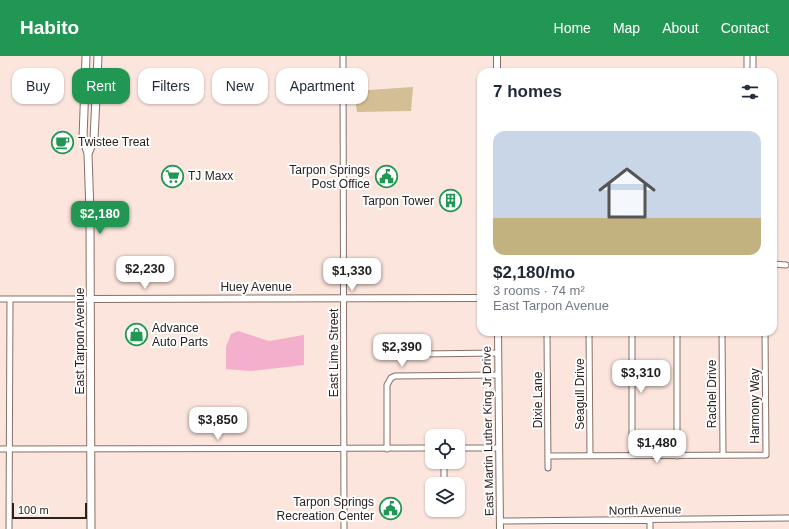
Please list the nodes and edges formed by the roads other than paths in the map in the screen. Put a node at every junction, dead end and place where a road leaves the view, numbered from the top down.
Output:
1 (86, 56) edge
2 (98, 56) edge
3 (343, 56) edge
4 (497, 56) edge
5 (747, 56) edge
6 (753, 56) edge
7 (497, 68) edge
8 (747, 68) edge
9 (753, 68) edge
10 (88, 154) junction
11 (777, 264) edge
12 (786, 265) dead end
13 (344, 298) junction
14 (477, 298) edge
15 (0, 299) edge
16 (10, 299) junction
17 (90, 299) junction
18 (498, 336) edge
19 (547, 336) edge
20 (590, 336) edge
21 (632, 336) edge
22 (677, 336) edge
23 (722, 336) edge
24 (765, 336) edge
25 (498, 353) junction
26 (422, 354) dead end
27 (498, 375) junction
28 (425, 448) edge
29 (465, 448) edge
30 (499, 448) junction
31 (9, 449) junction
32 (344, 449) junction
33 (388, 449) junction
34 (0, 450) edge
35 (91, 450) junction
36 (723, 455) junction
37 (548, 456) junction
38 (590, 456) junction
39 (632, 456) junction
40 (677, 456) junction
41 (548, 468) dead end
42 (789, 518) edge
43 (650, 520) junction
44 (500, 521) junction
45 (9, 529) edge
46 (91, 529) edge
47 (344, 529) edge
48 (500, 529) edge
49 (650, 529) edge

1 - 10 main road, East Tarpon Avenue
2 - 10 main road, East Tarpon Avenue
3 - 13 street, East Lime Street
4 - 7 street
5 - 8 street
6 - 9 street
10 - 17 main road, East Tarpon Avenue
11 - 12 street
13 - 14 street, Huey Avenue
13 - 17 street, Huey Avenue
13 - 32 street, East Lime Street
15 - 16 street
16 - 17 street
16 - 31 street
17 - 35 main road, East Tarpon Avenue
18 - 25 street, East Martin Luther King Jr Drive
19 - 37 street, Dixie Lane
20 - 38 street, Seagull Drive
21 - 39 street
22 - 40 street
23 - 36 street, Rachel Drive
24 - 36 street, Harmony Way
25 - 26 street
25 - 27 street, East Martin Luther King Jr Drive
27 - 30 street, East Martin Luther King Jr Drive
27 - 33 street
28 - 33 street
29 - 30 street
30 - 44 street, East Martin Luther King Jr Drive
31 - 34 street
31 - 35 street
31 - 45 street
32 - 33 street
32 - 35 street
32 - 47 street, East Lime Street
35 - 46 main road, East Tarpon Avenue
36 - 40 street, Harmony Way
37 - 38 street, Harmony Way
37 - 41 street, Dixie Lane
38 - 39 street, Harmony Way
39 - 40 street, Harmony Way
42 - 43 street, North Avenue
43 - 44 street, North Avenue
43 - 49 street
44 - 48 street, East Martin Luther King Jr Drive

